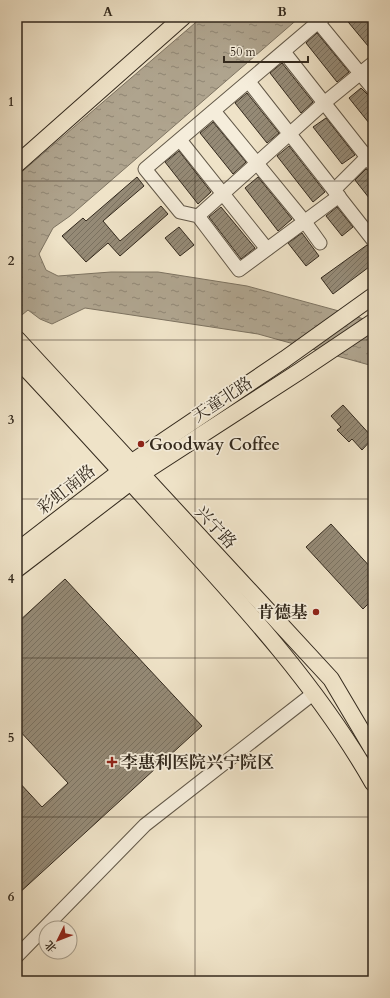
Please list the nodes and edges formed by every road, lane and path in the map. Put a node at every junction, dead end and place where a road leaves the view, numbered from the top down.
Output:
1 (183, 17) edge
2 (321, 19) edge
3 (284, 52) junction
4 (373, 63) edge
5 (360, 73) junction
6 (249, 82) junction
7 (373, 89) edge
8 (324, 103) junction
9 (214, 111) junction
10 (290, 134) junction
11 (180, 140) junction
12 (371, 158) edge
13 (258, 163) junction
14 (17, 164) edge
15 (336, 193) junction
16 (224, 194) junction
17 (198, 216) junction
18 (305, 222) junction
19 (371, 235) edge
20 (320, 243) dead end
21 (267, 249) junction
22 (373, 296) edge
23 (373, 322) edge
24 (17, 339) edge
25 (27, 363) edge
26 (131, 472) junction
27 (17, 552) edge
28 (17, 569) edge
29 (314, 693) junction
30 (373, 750) edge
31 (373, 783) edge
32 (17, 956) edge

1 - 14 main road
2 - 3 street
2 - 5 street
3 - 6 street
3 - 8 street
4 - 5 street
5 - 7 street
5 - 8 street
6 - 9 street
6 - 10 street
8 - 10 street
8 - 12 street
9 - 11 street
9 - 13 street
10 - 13 street
10 - 15 street
11 - 16 street
11 - 17 street
12 - 15 street
13 - 16 street
13 - 18 street
15 - 18 street
15 - 19 street
16 - 17 street
16 - 21 street
17 - 21 street
18 - 20 street
18 - 21 street
22 - 26 main road, 天童北路
23 - 26 main road, 天童北路
24 - 25 main road, 兴宁路
25 - 26 main road, 兴宁路
26 - 27 main road, 彩虹南路
26 - 28 main road, 天童北路
26 - 29 main road, 兴宁路
26 - 30 main road, 兴宁路
29 - 31 main road, 兴宁路
29 - 32 street

